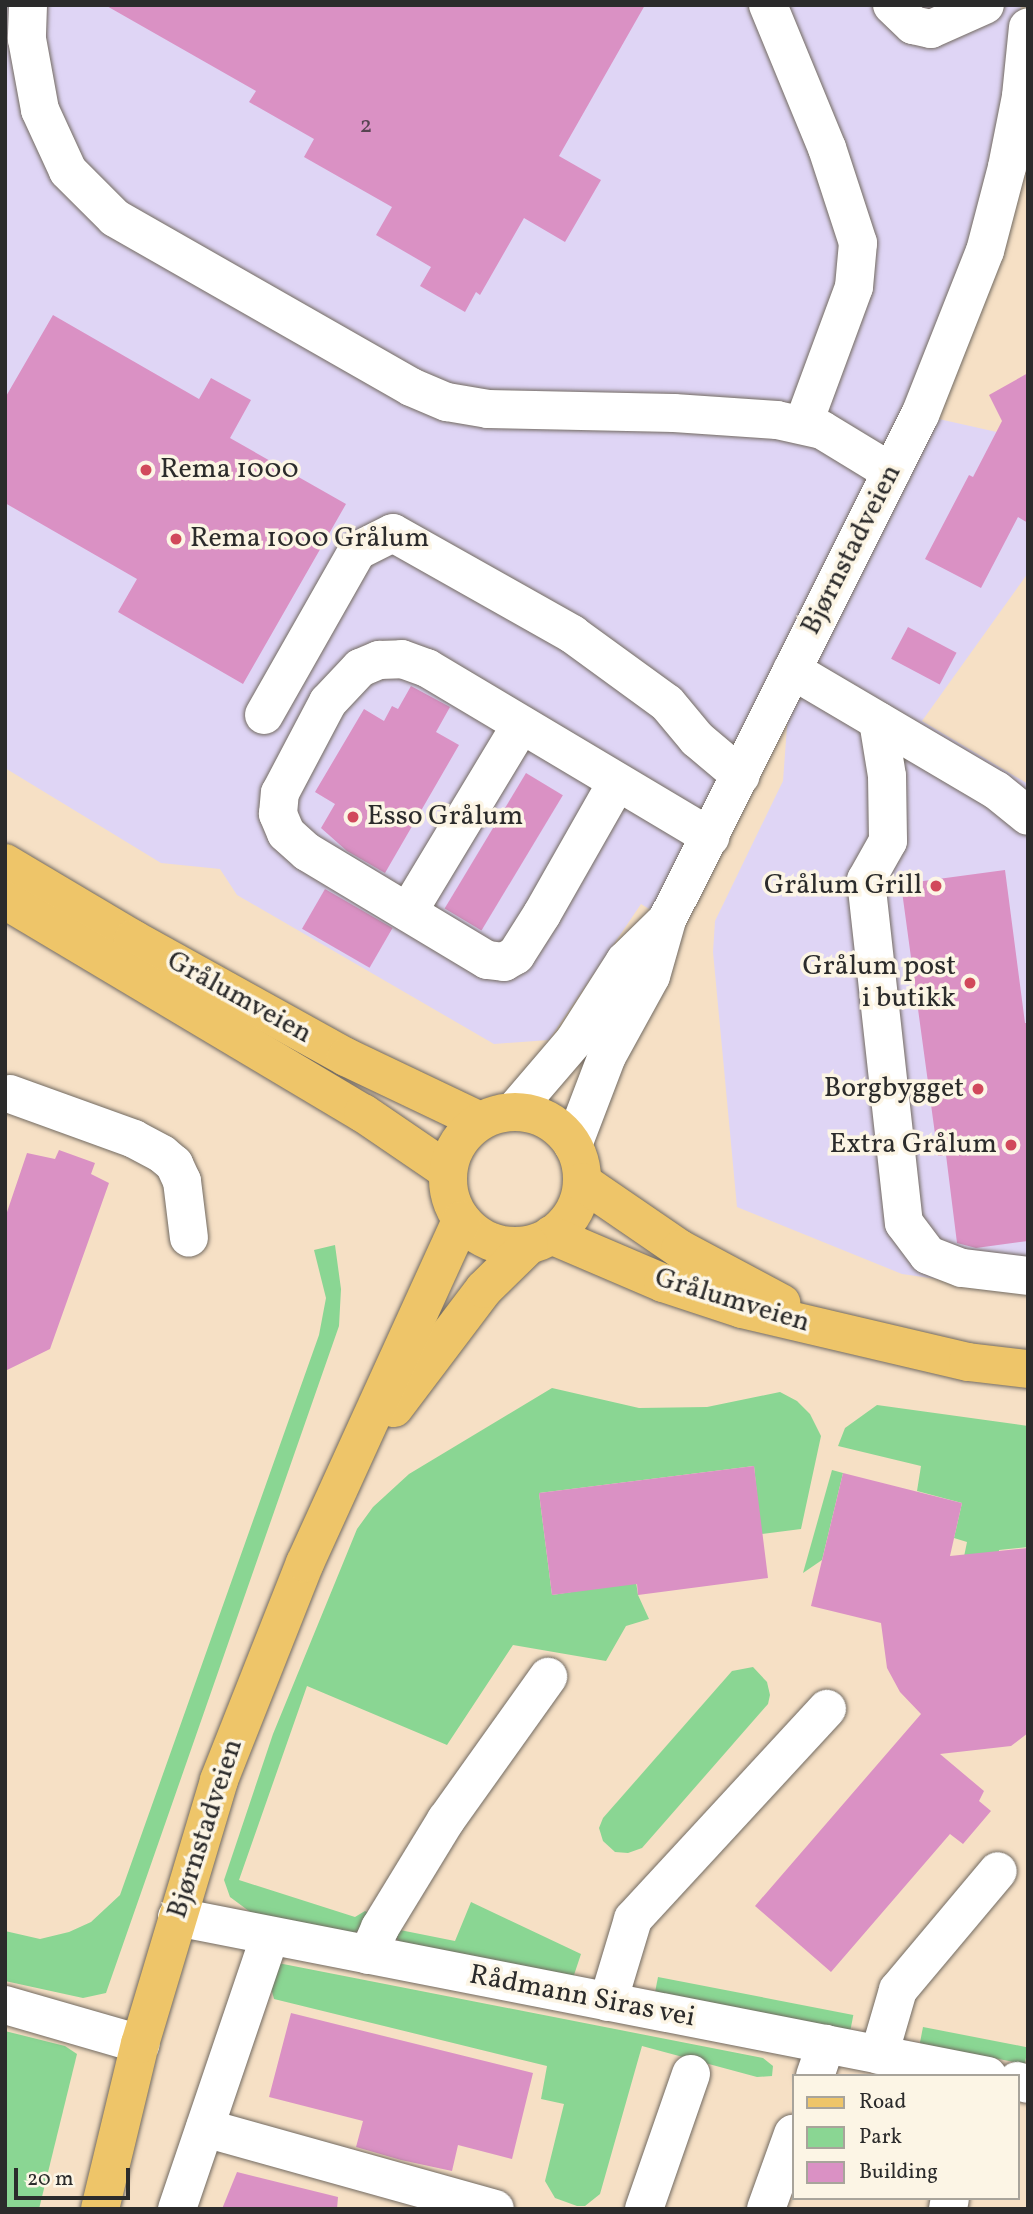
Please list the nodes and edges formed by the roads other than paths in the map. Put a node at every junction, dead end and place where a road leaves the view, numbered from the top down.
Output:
1 (28, 5) edge
2 (768, 5) edge
3 (892, 5) edge
4 (985, 5) edge
5 (1028, 27) edge
6 (1018, 170) edge
7 (803, 425) junction
8 (891, 472) junction
9 (792, 670) junction
10 (264, 715) dead end
11 (878, 721) junction
12 (521, 725) junction
13 (741, 776) junction
14 (617, 782) junction
15 (1028, 816) edge
16 (710, 837) junction
17 (5, 863) edge
18 (5, 901) edge
19 (408, 912) junction
20 (667, 920) junction
21 (10, 1094) dead end
22 (497, 1116) junction
23 (573, 1145) junction
24 (448, 1171) junction
25 (582, 1182) junction
26 (461, 1220) junction
27 (189, 1238) dead end
28 (540, 1240) junction
29 (1028, 1276) edge
30 (836, 1331) junction
31 (1028, 1369) edge
32 (353, 1462) junction
33 (548, 1677) dead end
34 (827, 1709) dead end
35 (998, 1871) dead end
36 (177, 1917) junction
37 (270, 1936) junction
38 (368, 1955) junction
39 (608, 2002) junction
40 (5, 2005) edge
41 (141, 2044) junction
42 (879, 2055) junction
43 (820, 2060) edge
44 (691, 2074) dead end
45 (976, 2074) edge
46 (205, 2128) junction
47 (792, 2137) edge
48 (100, 2209) edge
49 (177, 2209) edge
50 (495, 2209) edge
51 (644, 2209) edge
52 (766, 2209) edge

1 - 7 street
2 - 7 street
3 - 4 street
5 - 6 street, Bjørnstadveien
6 - 8 street, Bjørnstadveien
7 - 8 street
8 - 9 street, Bjørnstadveien
9 - 11 street
9 - 13 street, Bjørnstadveien
10 - 13 street
11 - 15 street
11 - 29 street
12 - 14 street
12 - 19 street
12 - 19 street
13 - 16 street, Bjørnstadveien
14 - 16 street
14 - 19 street
16 - 20 street, Bjørnstadveien
17 - 22 main road, Grålumveien
18 - 24 main road, Grålumveien
20 - 22 street, Bjørnstadveien
20 - 23 street, Bjørnstadveien
21 - 27 street
22 - 23 main road
22 - 24 main road
23 - 25 main road
24 - 26 main road
25 - 28 main road
25 - 30 main road, Grålumveien
26 - 28 main road
26 - 32 main road, Bjørnstadveien
28 - 30 main road, Grålumveien
28 - 32 main road, Bjørnstadveien
30 - 31 main road, Grålumveien
32 - 36 main road, Bjørnstadveien
33 - 38 street
34 - 39 street
35 - 42 street
36 - 37 street, Rådmann Siras vei
36 - 41 main road, Bjørnstadveien
37 - 38 street, Rådmann Siras vei
37 - 46 street
38 - 39 street, Rådmann Siras vei
39 - 43 street, Rådmann Siras vei
40 - 41 street
41 - 48 main road, Bjørnstadveien
42 - 43 street, Rådmann Siras vei
42 - 45 street, Rådmann Siras vei
44 - 51 street
46 - 49 street
46 - 50 street
47 - 52 street

